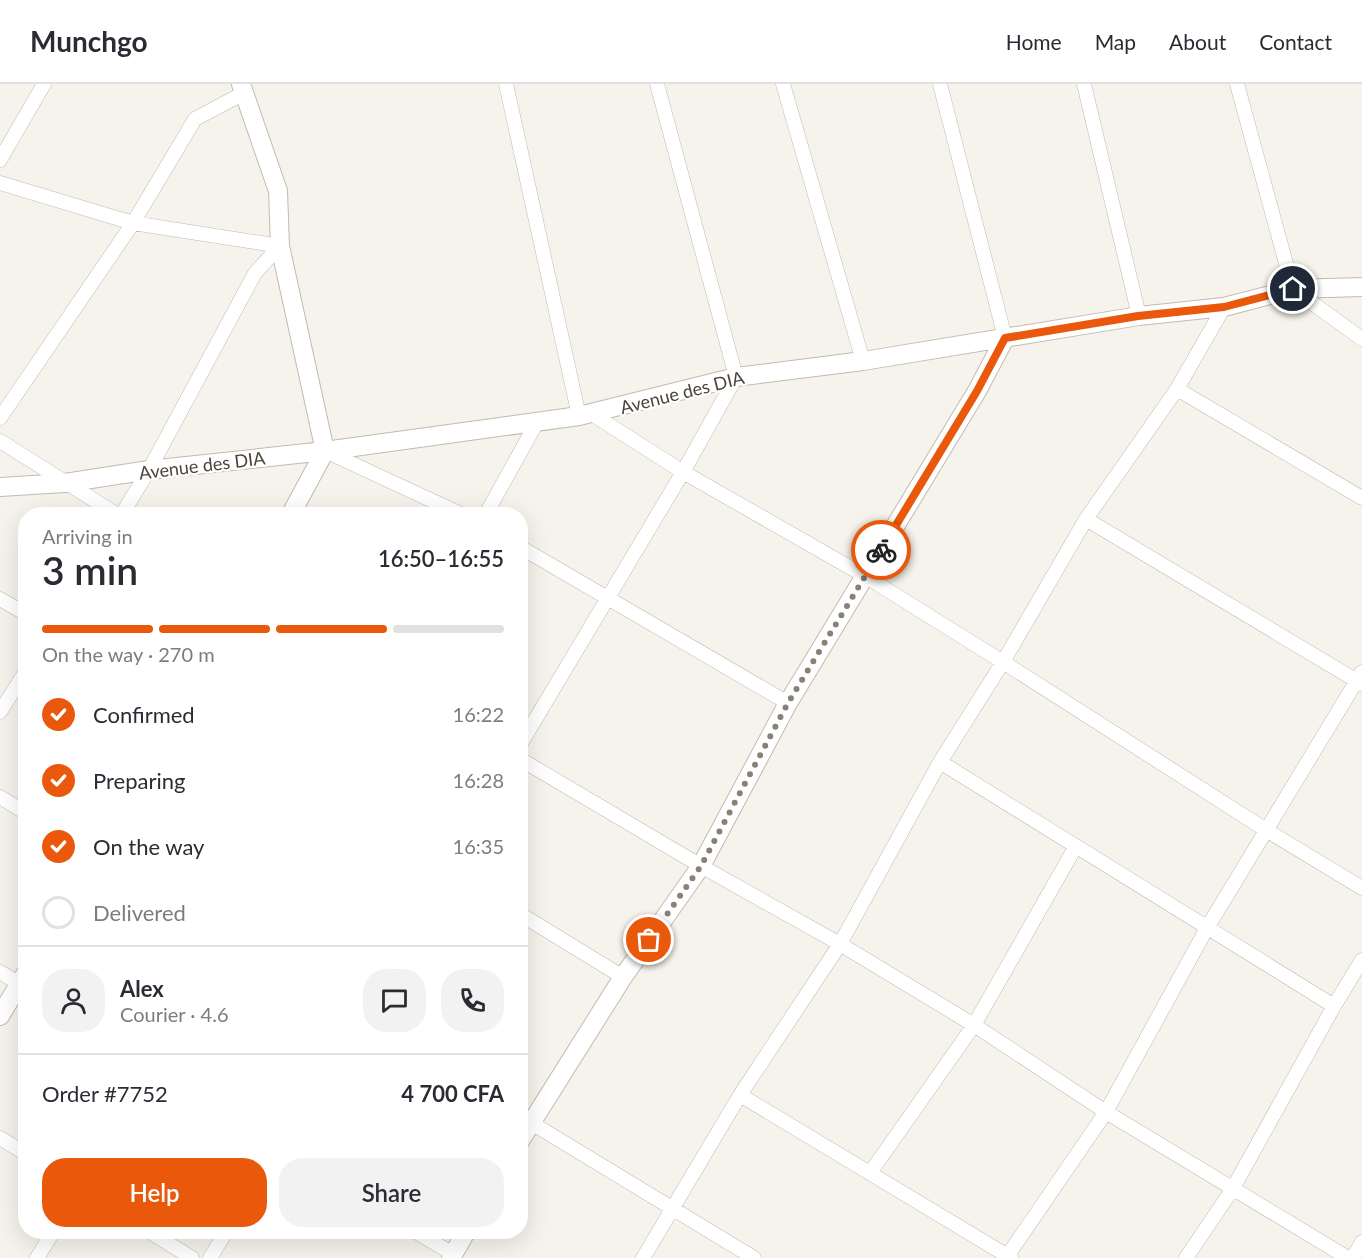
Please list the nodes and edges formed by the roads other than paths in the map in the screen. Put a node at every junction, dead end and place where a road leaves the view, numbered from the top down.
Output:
1 (44, 84) edge
2 (506, 84) edge
3 (657, 84) edge
4 (783, 84) edge
5 (940, 84) edge
6 (1084, 84) edge
7 (1237, 84) edge
8 (243, 88) edge
9 (0, 160) edge
10 (0, 183) edge
11 (133, 223) junction
12 (280, 246) junction
13 (1362, 287) edge
14 (1293, 289) junction
15 (1224, 307) junction
16 (1138, 316) junction
17 (1005, 338) junction
18 (1362, 339) edge
19 (863, 361) junction
20 (736, 376) junction
21 (1177, 389) junction
22 (585, 415) junction
23 (0, 418) edge
24 (537, 422) junction
25 (0, 441) edge
26 (325, 450) junction
27 (149, 470) junction
28 (683, 472) junction
29 (65, 483) junction
30 (0, 486) edge
31 (1362, 498) edge
32 (104, 507) edge
33 (126, 507) edge
34 (295, 507) edge
35 (446, 507) edge
36 (490, 507) edge
37 (1086, 519) junction
38 (528, 552) edge
39 (865, 576) junction
40 (0, 598) edge
41 (609, 598) junction
42 (18, 609) edge
43 (1004, 662) junction
44 (1360, 679) edge
45 (18, 683) edge
46 (788, 703) junction
47 (0, 712) edge
48 (528, 732) edge
49 (940, 762) junction
50 (528, 764) edge
51 (0, 797) edge
52 (18, 808) edge
53 (1266, 830) junction
54 (1076, 846) junction
55 (701, 866) junction
56 (1362, 888) edge
57 (528, 919) edge
58 (1207, 928) junction
59 (840, 944) junction
60 (1362, 960) edge
61 (0, 972) edge
62 (623, 976) junction
63 (18, 980) edge
64 (18, 989) edge
65 (1334, 1006) junction
66 (0, 1016) edge
67 (974, 1024) junction
68 (740, 1095) junction
69 (1106, 1112) junction
70 (528, 1116) edge
71 (528, 1120) edge
72 (0, 1138) edge
73 (18, 1149) edge
74 (870, 1173) junction
75 (1232, 1190) junction
76 (673, 1208) junction
77 (49, 1239) edge
78 (161, 1239) edge
79 (222, 1239) edge
80 (426, 1239) edge
81 (462, 1239) edge
82 (1362, 1242) edge
83 (452, 1256) edge
84 (1008, 1257) edge
85 (37, 1258) edge
86 (192, 1258) edge
87 (210, 1258) edge
88 (644, 1258) edge
89 (754, 1258) edge
90 (1186, 1258) edge
91 (1348, 1258) edge
92 (1353, 1258) edge

1 - 9 street
2 - 22 street
3 - 20 street
4 - 19 street
5 - 17 street
6 - 16 street
7 - 14 street
8 - 11 street
8 - 12 street
10 - 11 street
11 - 12 street
11 - 23 street
12 - 26 street
12 - 27 street
13 - 14 street, Avenue des DIA
14 - 15 street, Avenue des DIA
14 - 18 street
15 - 16 street, Avenue des DIA
15 - 21 street
16 - 17 street, Avenue des DIA
17 - 19 street, Avenue des DIA
17 - 39 street
19 - 20 street, Avenue des DIA
20 - 22 street, Avenue des DIA
20 - 28 street
21 - 31 street
21 - 37 street
22 - 24 street, Avenue des DIA
22 - 28 street
24 - 26 street, Avenue des DIA
24 - 36 street
25 - 29 street
26 - 27 street, Avenue des DIA
26 - 34 street
26 - 35 street
27 - 29 street, Avenue des DIA
27 - 33 street
28 - 39 street
28 - 41 street
29 - 30 street, Avenue des DIA
29 - 32 street
37 - 43 street
37 - 44 street
38 - 41 street
39 - 43 street
39 - 46 street
40 - 42 street
41 - 46 street
41 - 48 street
43 - 49 street
43 - 53 street
44 - 53 street
45 - 47 street
46 - 55 street
49 - 54 street
49 - 59 street
50 - 55 street
51 - 52 street
53 - 56 street
53 - 58 street
54 - 58 street
54 - 67 street
55 - 59 street
55 - 62 street
57 - 62 street
58 - 65 street
58 - 69 street
59 - 67 street
59 - 68 street
60 - 65 street
61 - 63 street
62 - 70 street
64 - 66 street
65 - 75 street
67 - 69 street
67 - 74 street
68 - 74 street
68 - 76 street
69 - 75 street
69 - 84 street
71 - 76 street
72 - 73 street
74 - 84 street
75 - 90 street
75 - 91 street
76 - 88 street
76 - 89 street
77 - 85 street
78 - 86 street
79 - 87 street
80 - 83 street
81 - 83 street
82 - 92 street

